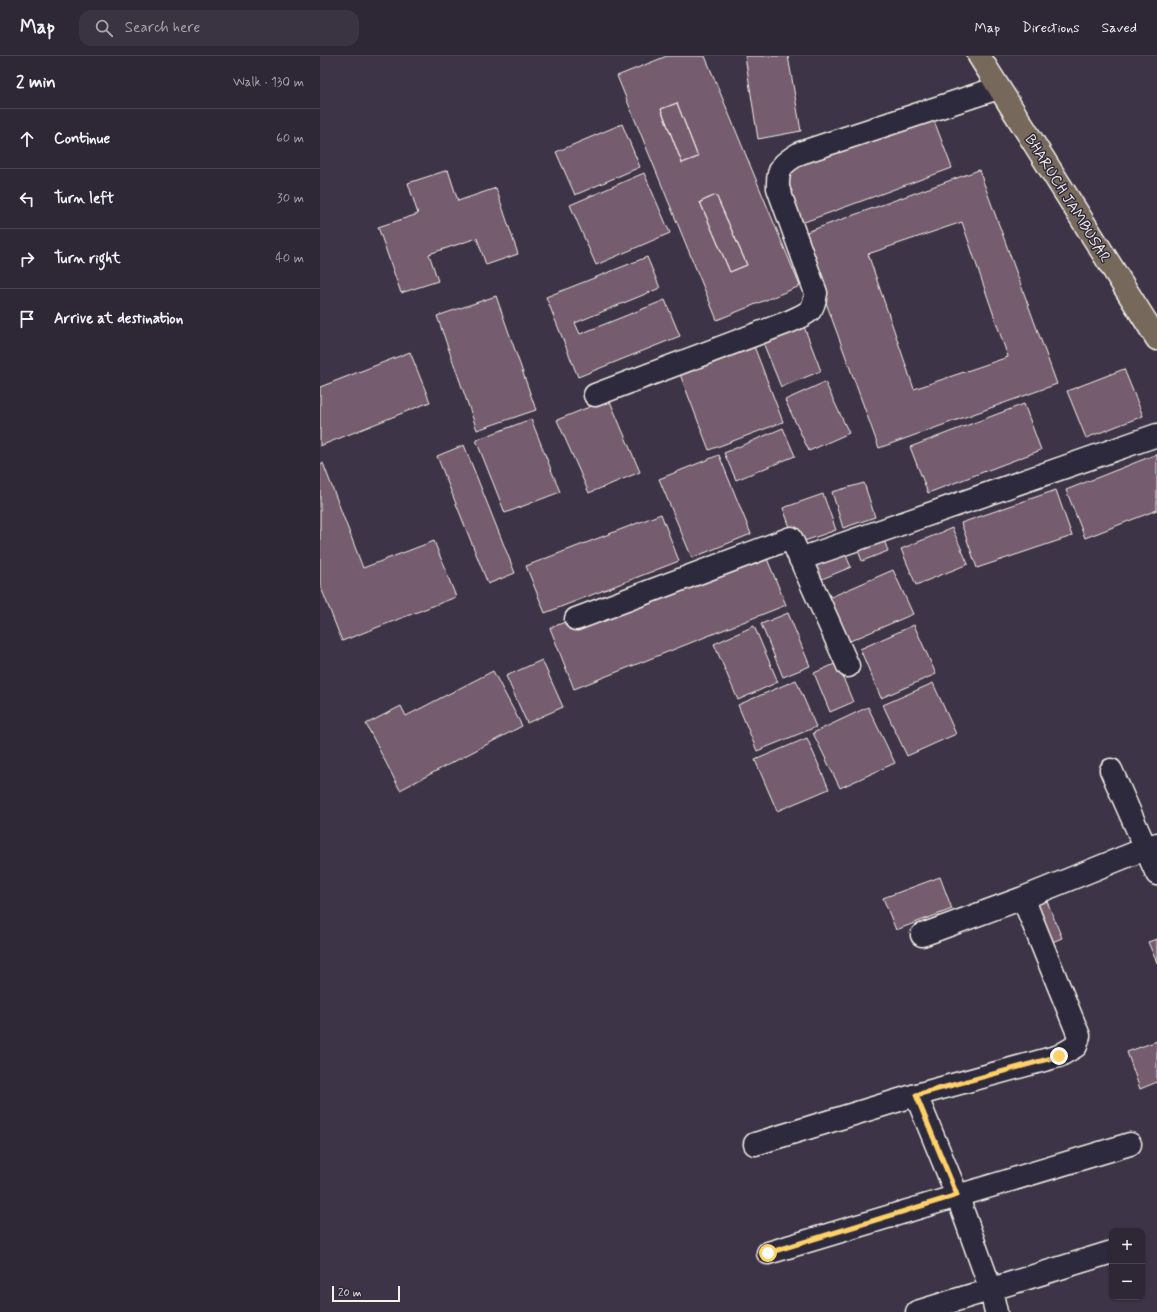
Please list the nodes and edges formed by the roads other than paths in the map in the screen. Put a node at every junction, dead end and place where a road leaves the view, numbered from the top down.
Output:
1 (979, 56) edge
2 (998, 88) junction
3 (1157, 339) edge
4 (595, 395) dead end
5 (1157, 435) edge
6 (800, 559) junction
7 (576, 619) dead end
8 (848, 666) dead end
9 (1111, 770) dead end
10 (1152, 846) edge
11 (1157, 874) edge
12 (1023, 898) junction
13 (922, 934) dead end
14 (916, 1095) junction
15 (755, 1144) dead end
16 (1130, 1144) dead end
17 (957, 1195) junction
18 (768, 1253) dead end
19 (1109, 1253) edge
20 (991, 1290) junction
21 (918, 1312) edge
22 (996, 1312) edge

1 - 2 highway, BHARUCH JAMBUSAR
2 - 3 highway, BHARUCH JAMBUSAR
2 - 4 street
5 - 6 street
6 - 7 street
6 - 8 street
9 - 10 street
10 - 11 street
10 - 12 street
12 - 13 street
12 - 14 street
14 - 15 street
14 - 17 street
16 - 17 street
17 - 18 street
17 - 20 street
19 - 20 street
20 - 21 street
20 - 22 street

